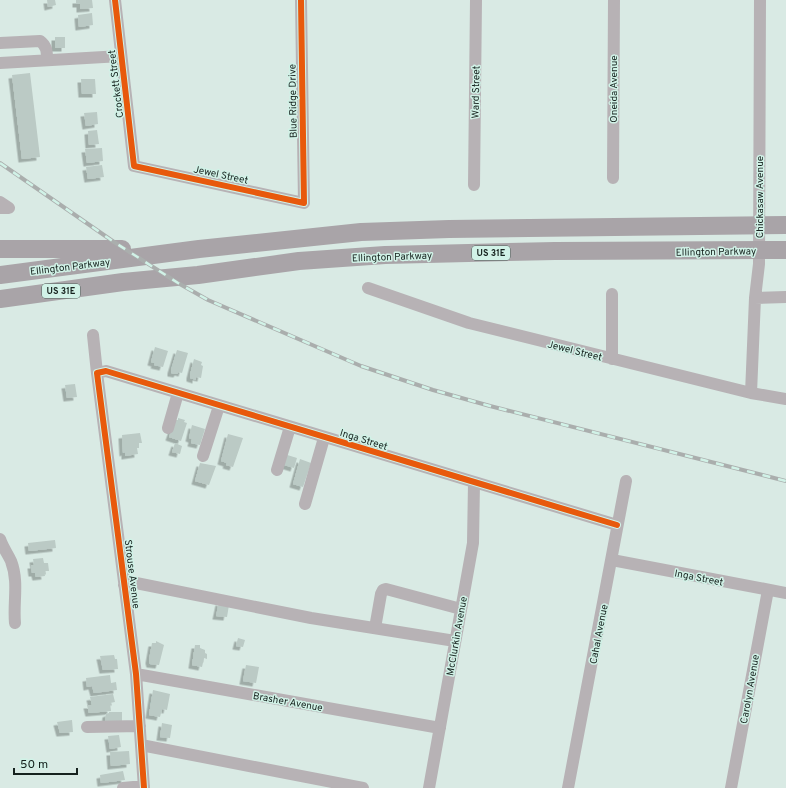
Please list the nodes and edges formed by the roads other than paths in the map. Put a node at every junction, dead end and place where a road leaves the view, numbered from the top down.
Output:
1 (115, 0) edge
2 (301, 0) edge
3 (476, 0) edge
4 (614, 0) edge
5 (760, 0) edge
6 (0, 43) edge
7 (122, 56) junction
8 (47, 60) junction
9 (0, 63) edge
10 (134, 166) joint
11 (613, 178) dead end
12 (474, 185) dead end
13 (0, 202) edge
14 (304, 203) joint
15 (0, 208) edge
16 (786, 225) edge
17 (0, 249) edge
18 (786, 250) edge
19 (164, 251) junction
20 (0, 275) edge
21 (368, 288) dead end
22 (612, 294) dead end
23 (786, 297) edge
24 (755, 298) junction
25 (0, 299) edge
26 (93, 335) dead end
27 (612, 359) junction
28 (101, 372) junction
29 (178, 393) junction
30 (751, 393) junction
31 (786, 399) edge
32 (219, 406) junction
33 (290, 427) junction
34 (168, 428) dead end
35 (324, 438) junction
36 (203, 456) dead end
37 (277, 470) dead end
38 (626, 481) dead end
39 (474, 483) junction
40 (305, 504) dead end
41 (616, 525) junction
42 (0, 539) edge
43 (612, 560) junction
44 (124, 585) junction
45 (768, 590) junction
46 (786, 593) edge
47 (461, 609) junction
48 (15, 623) dead end
49 (375, 628) junction
50 (455, 641) junction
51 (136, 674) junction
52 (140, 726) junction
53 (87, 727) dead end
54 (440, 728) junction
55 (141, 744) junction
56 (144, 787) edge
57 (123, 788) edge
58 (363, 788) edge
59 (429, 788) edge
60 (568, 788) edge
61 (731, 788) edge

1 - 7 street, Crockett Street
2 - 14 street, Blue Ridge Drive
3 - 12 street, Ward Street
4 - 11 street, Oneida Avenue
5 - 24 street, Chickasaw Avenue
6 - 8 street
7 - 8 street
7 - 10 street, Crockett Street
8 - 9 street
10 - 14 street, Jewel Street
13 - 15 street
16 - 19 highway
17 - 19 highway
18 - 25 highway, Ellington Parkway / US 31E
19 - 20 highway, Ellington Parkway / US 31E
21 - 27 street, Jewel Street
22 - 27 street
23 - 24 street
24 - 30 street, Chickasaw Avenue
26 - 28 street, Strouse Avenue
27 - 30 street, Jewel Street
28 - 29 street, Inga Street
28 - 44 street, Strouse Avenue
29 - 32 street, Inga Street
29 - 34 street
30 - 31 street, Jewel Street
32 - 33 street, Inga Street
32 - 36 street
33 - 35 street, Inga Street
33 - 37 street
35 - 39 street, Inga Street
35 - 40 street
38 - 41 street, Cahal Avenue
39 - 41 street, Inga Street
39 - 47 street, McClurkin Avenue
41 - 43 street, Cahal Avenue
42 - 48 street
43 - 45 street, Inga Street
43 - 60 street, Cahal Avenue
44 - 49 street
44 - 51 street, Strouse Avenue
45 - 46 street, Inga Street
45 - 61 street, Carolyn Avenue
47 - 49 street
47 - 50 street, McClurkin Avenue
49 - 50 street
50 - 54 street, McClurkin Avenue
51 - 52 street, Strouse Avenue
51 - 54 street, Brasher Avenue
52 - 53 street
52 - 55 street, Strouse Avenue
54 - 59 street, McClurkin Avenue
55 - 56 street, Strouse Avenue
55 - 58 street
56 - 57 street

